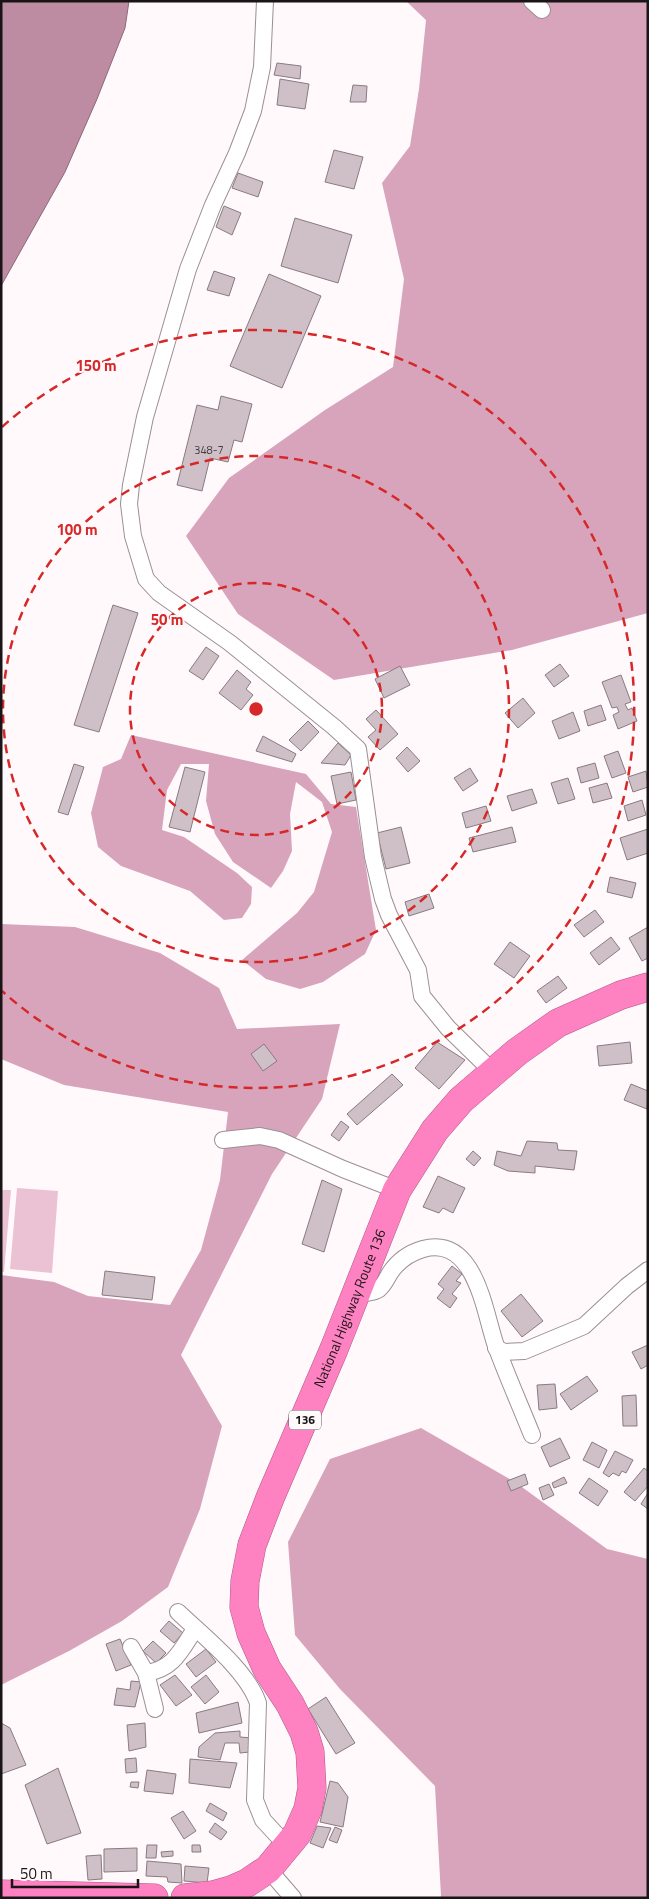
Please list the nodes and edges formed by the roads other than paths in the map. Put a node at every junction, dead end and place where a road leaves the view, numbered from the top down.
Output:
1 (265, 1) edge
2 (648, 987) edge
3 (493, 1072) junction
4 (223, 1140) dead end
5 (397, 1190) junction
6 (648, 1270) edge
7 (357, 1293) junction
8 (496, 1348) junction
9 (532, 1435) dead end
10 (178, 1612) dead end
11 (195, 1629) junction
12 (131, 1647) dead end
13 (146, 1673) junction
14 (156, 1708) dead end
15 (288, 1847) junction
16 (268, 1869) junction
17 (1, 1894) edge
18 (154, 1898) edge
19 (185, 1898) edge
20 (293, 1898) edge

1 - 3 street
2 - 3 highway, National Highway Route 136 / 136
3 - 5 highway, National Highway Route 136 / 136
4 - 5 street
5 - 7 highway, National Highway Route 136 / 136
6 - 8 street
7 - 8 street
7 - 15 highway, National Highway Route 136 / 136
8 - 9 street
10 - 11 street
11 - 13 street
11 - 15 street
12 - 13 street
13 - 14 street
15 - 16 highway, National Highway Route 136 / 136
16 - 19 highway, National Highway Route 136 / 136
16 - 20 street
17 - 18 highway

